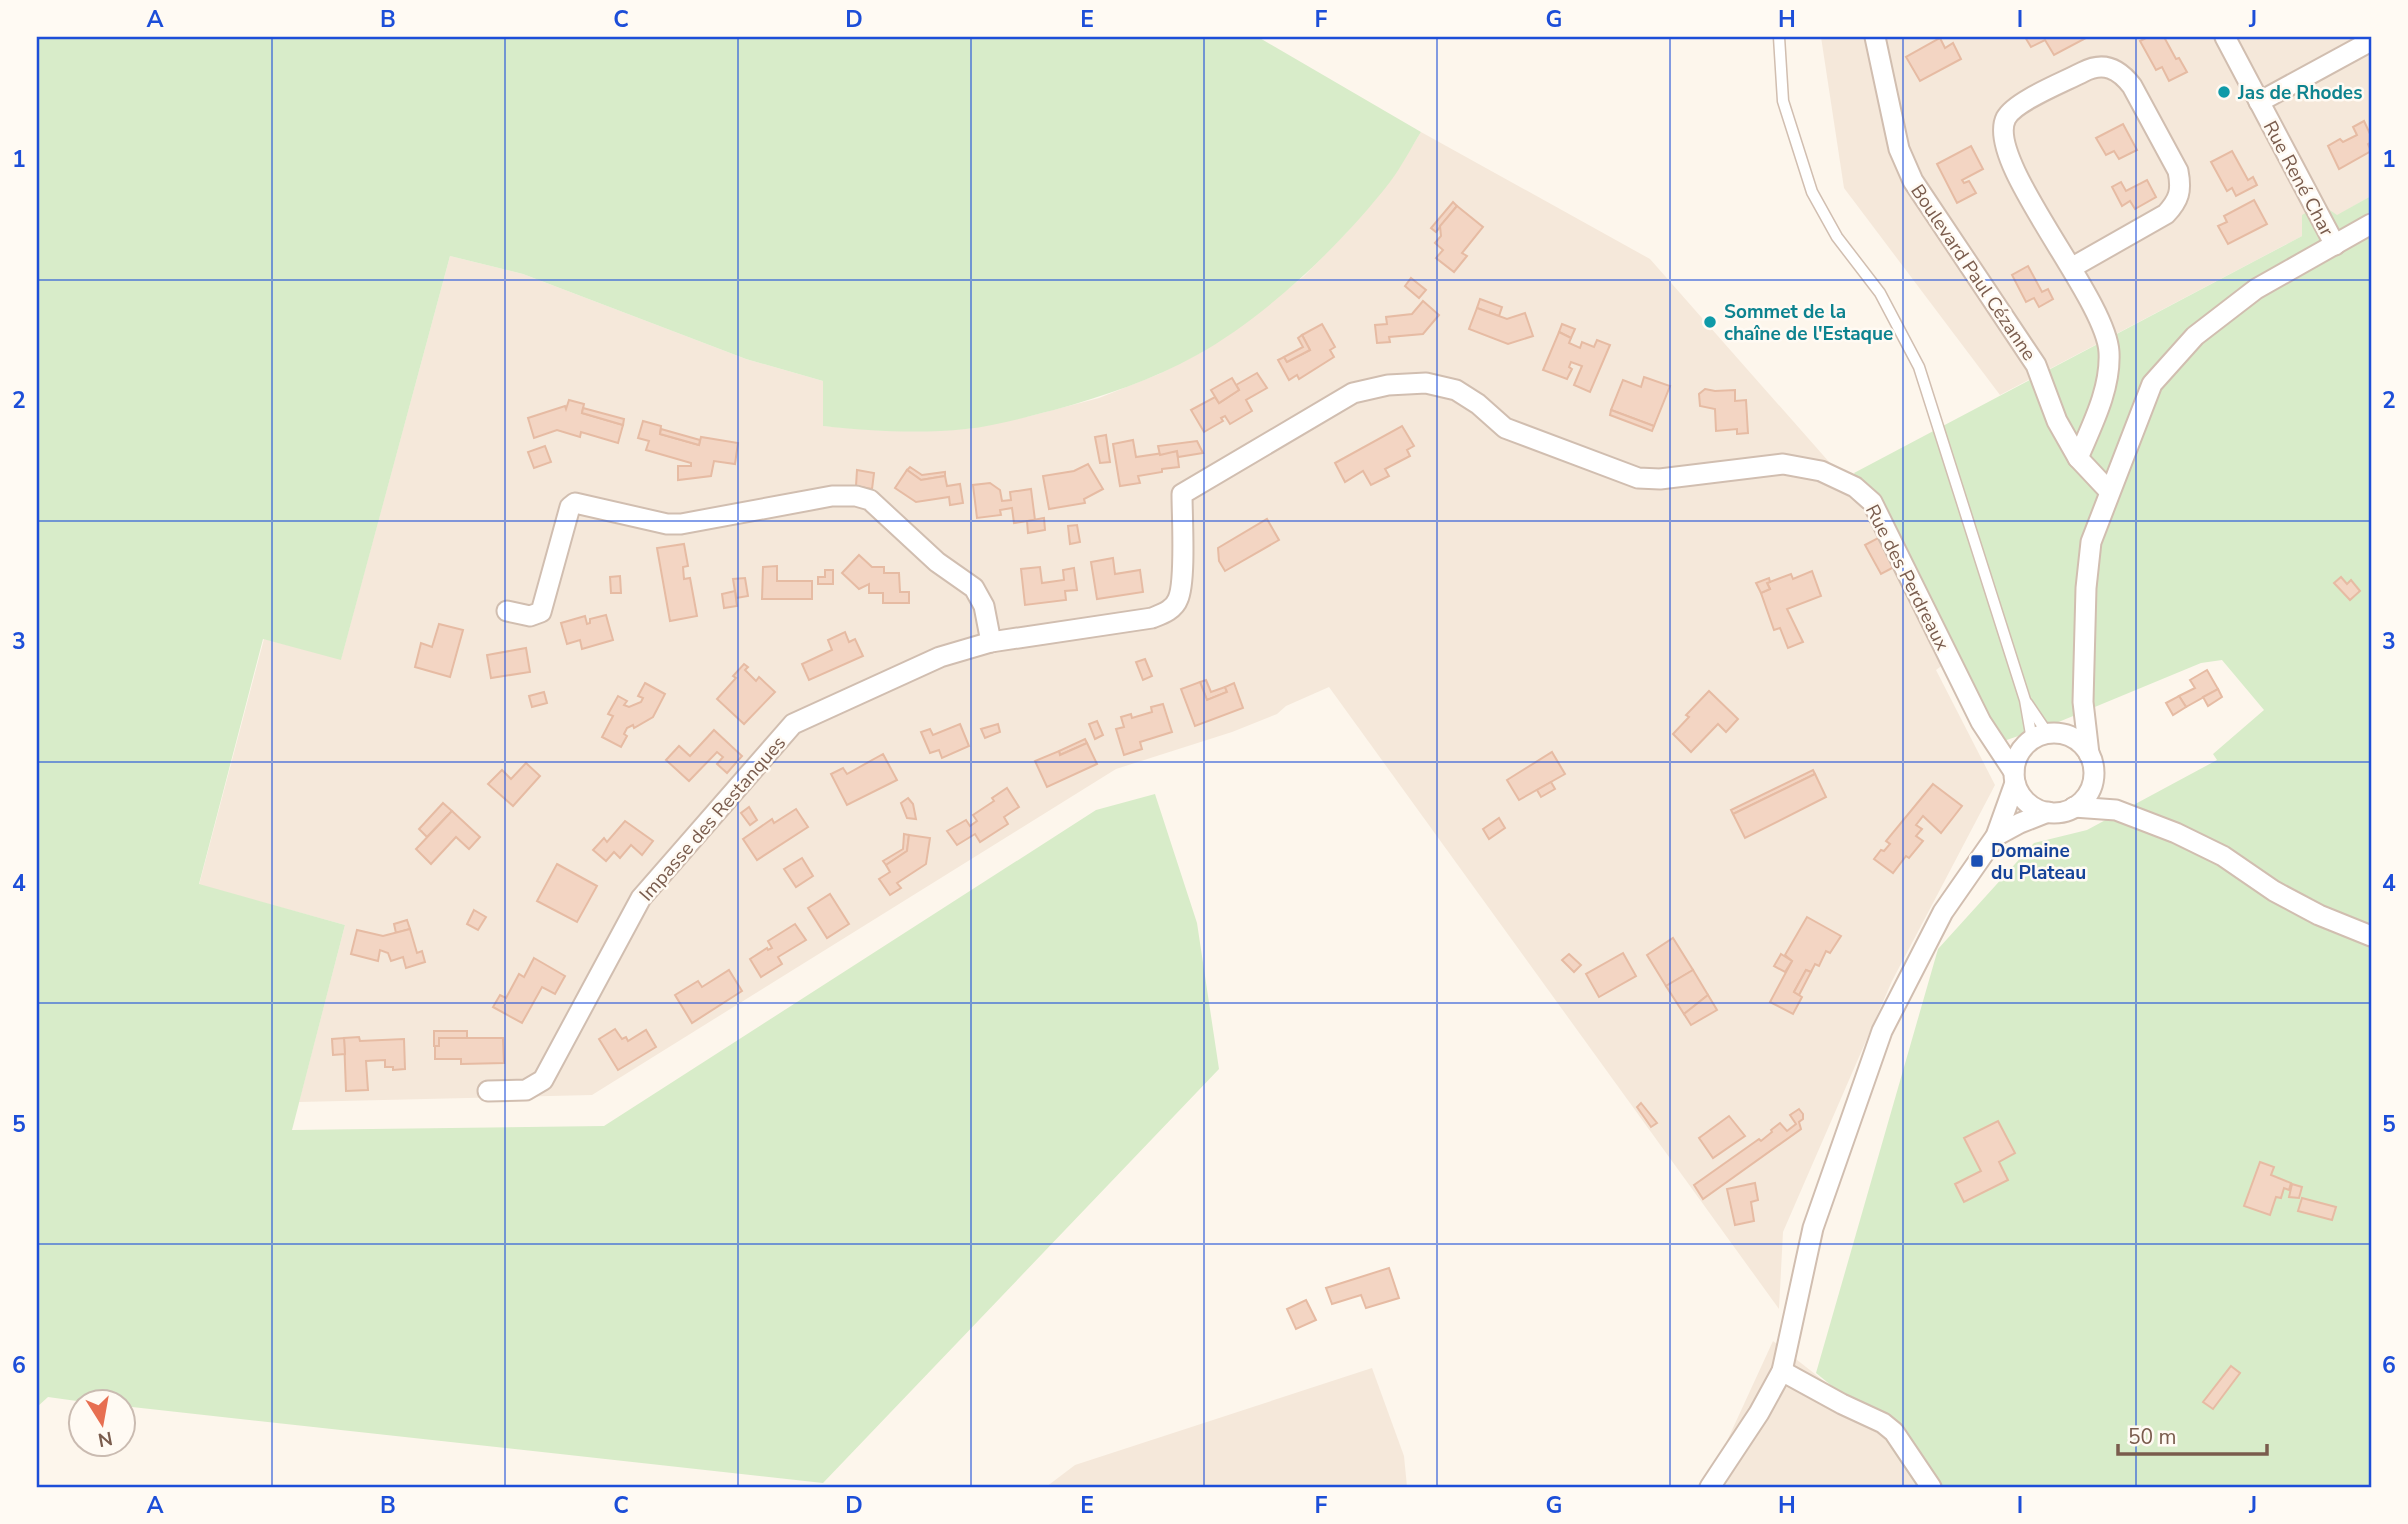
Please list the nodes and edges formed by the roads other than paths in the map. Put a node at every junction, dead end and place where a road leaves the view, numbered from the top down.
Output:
1 (1779, 37) edge
2 (1875, 37) edge
3 (2225, 37) edge
4 (2371, 41) edge
5 (2259, 102) junction
6 (2371, 224) edge
7 (2335, 245) junction
8 (2071, 268) junction
9 (2078, 458) junction
10 (1783, 464) joint
11 (2109, 491) junction
12 (507, 611) dead end
13 (991, 642) junction
14 (2025, 700) junction
15 (2083, 702) junction
16 (2042, 738) junction
17 (1991, 739) junction
18 (2089, 754) junction
19 (2014, 777) junction
20 (2091, 787) junction
21 (2074, 807) junction
22 (2116, 810) junction
23 (2049, 812) junction
24 (1996, 836) junction
25 (2371, 936) edge
26 (488, 1091) dead end
27 (1782, 1370) junction
28 (1710, 1487) edge
29 (1931, 1487) edge

1 - 14 lane
2 - 9 street, Boulevard Paul Cézanne
3 - 5 street, Rue René Char
4 - 5 street
5 - 7 street, Rue René Char
6 - 7 street
7 - 11 street
8 - 8 street
8 - 9 street
9 - 11 street, Boulevard Paul Cézanne
10 - 13 street, Impasse des Restanques
10 - 17 street, Rue des Perdreaux
11 - 15 street
12 - 13 street
13 - 26 street, Impasse des Restanques
14 - 16 lane
14 - 16 lane
15 - 16 street
15 - 18 street
16 - 17 street
16 - 18 street
16 - 19 street
17 - 19 street, Rue des Perdreaux
18 - 20 street
19 - 23 street
19 - 24 street
20 - 21 street
20 - 22 street
21 - 22 street
21 - 23 street
22 - 25 street
23 - 24 street
24 - 27 street
27 - 28 street
27 - 29 street

